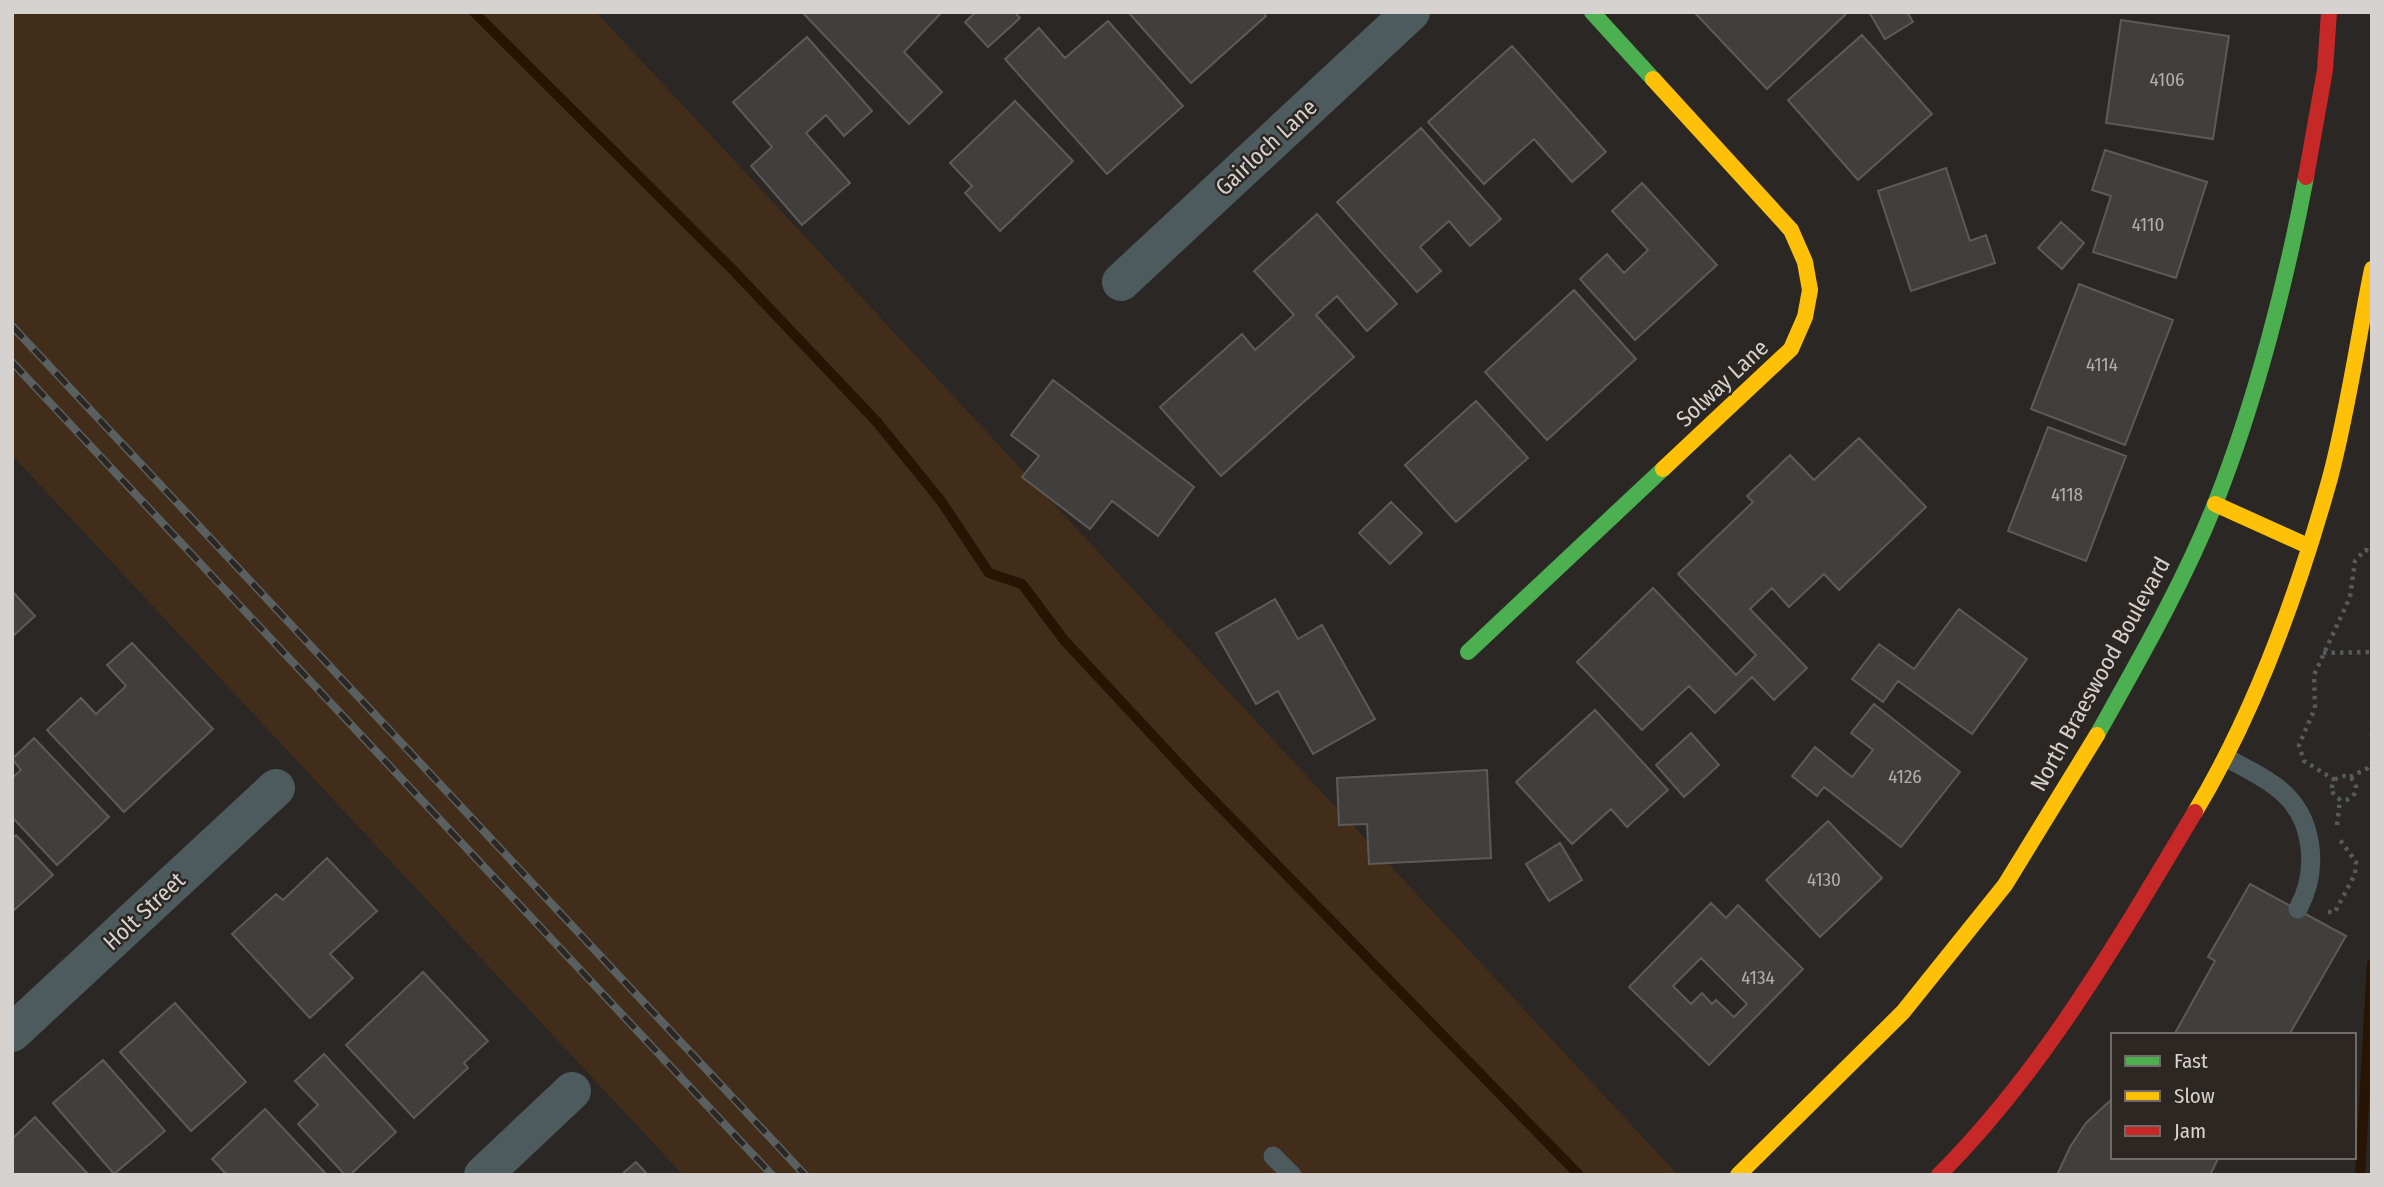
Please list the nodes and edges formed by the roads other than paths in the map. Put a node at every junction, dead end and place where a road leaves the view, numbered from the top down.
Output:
1 (1411, 12) edge
2 (1592, 12) edge
3 (2329, 12) edge
4 (2372, 269) edge
5 (1121, 282) dead end
6 (2215, 503) junction
7 (2308, 546) junction
8 (1468, 652) dead end
9 (2227, 758) junction
10 (276, 788) dead end
11 (2298, 909) dead end
12 (12, 1033) edge
13 (572, 1091) dead end
14 (1273, 1156) dead end
15 (483, 1175) edge
16 (1292, 1175) edge
17 (1738, 1175) edge
18 (1939, 1175) edge

1 - 5 street, Gairloch Lane
2 - 8 main road, Solway Lane
3 - 6 main road, North Braeswood Boulevard
4 - 7 main road
6 - 7 main road
6 - 17 main road, North Braeswood Boulevard
7 - 9 main road
9 - 11 lane
9 - 18 main road
10 - 12 street, Holt Street
13 - 15 street
14 - 16 lane

